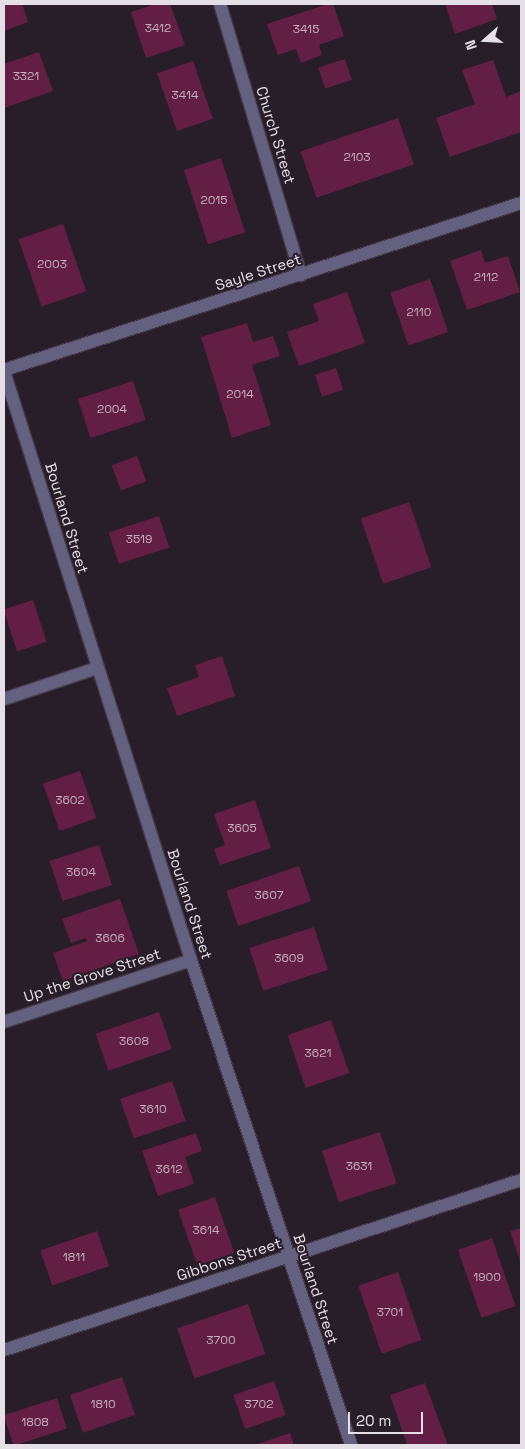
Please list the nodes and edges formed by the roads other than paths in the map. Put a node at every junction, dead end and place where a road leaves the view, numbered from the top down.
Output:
1 (220, 4) edge
2 (521, 203) edge
3 (301, 275) junction
4 (4, 371) edge
5 (97, 668) junction
6 (4, 699) edge
7 (191, 960) junction
8 (4, 1022) edge
9 (521, 1180) edge
10 (288, 1257) junction
11 (4, 1350) edge
12 (352, 1445) edge

1 - 3 street, Church Street
2 - 3 street, Sayle Street
3 - 4 street, Sayle Street
4 - 5 street, Bourland Street
5 - 6 street
5 - 7 street, Bourland Street
7 - 8 street, Up the Grove Street
7 - 10 street, Bourland Street
9 - 10 street, Gibbons Street
10 - 11 street, Gibbons Street
10 - 12 street, Bourland Street

